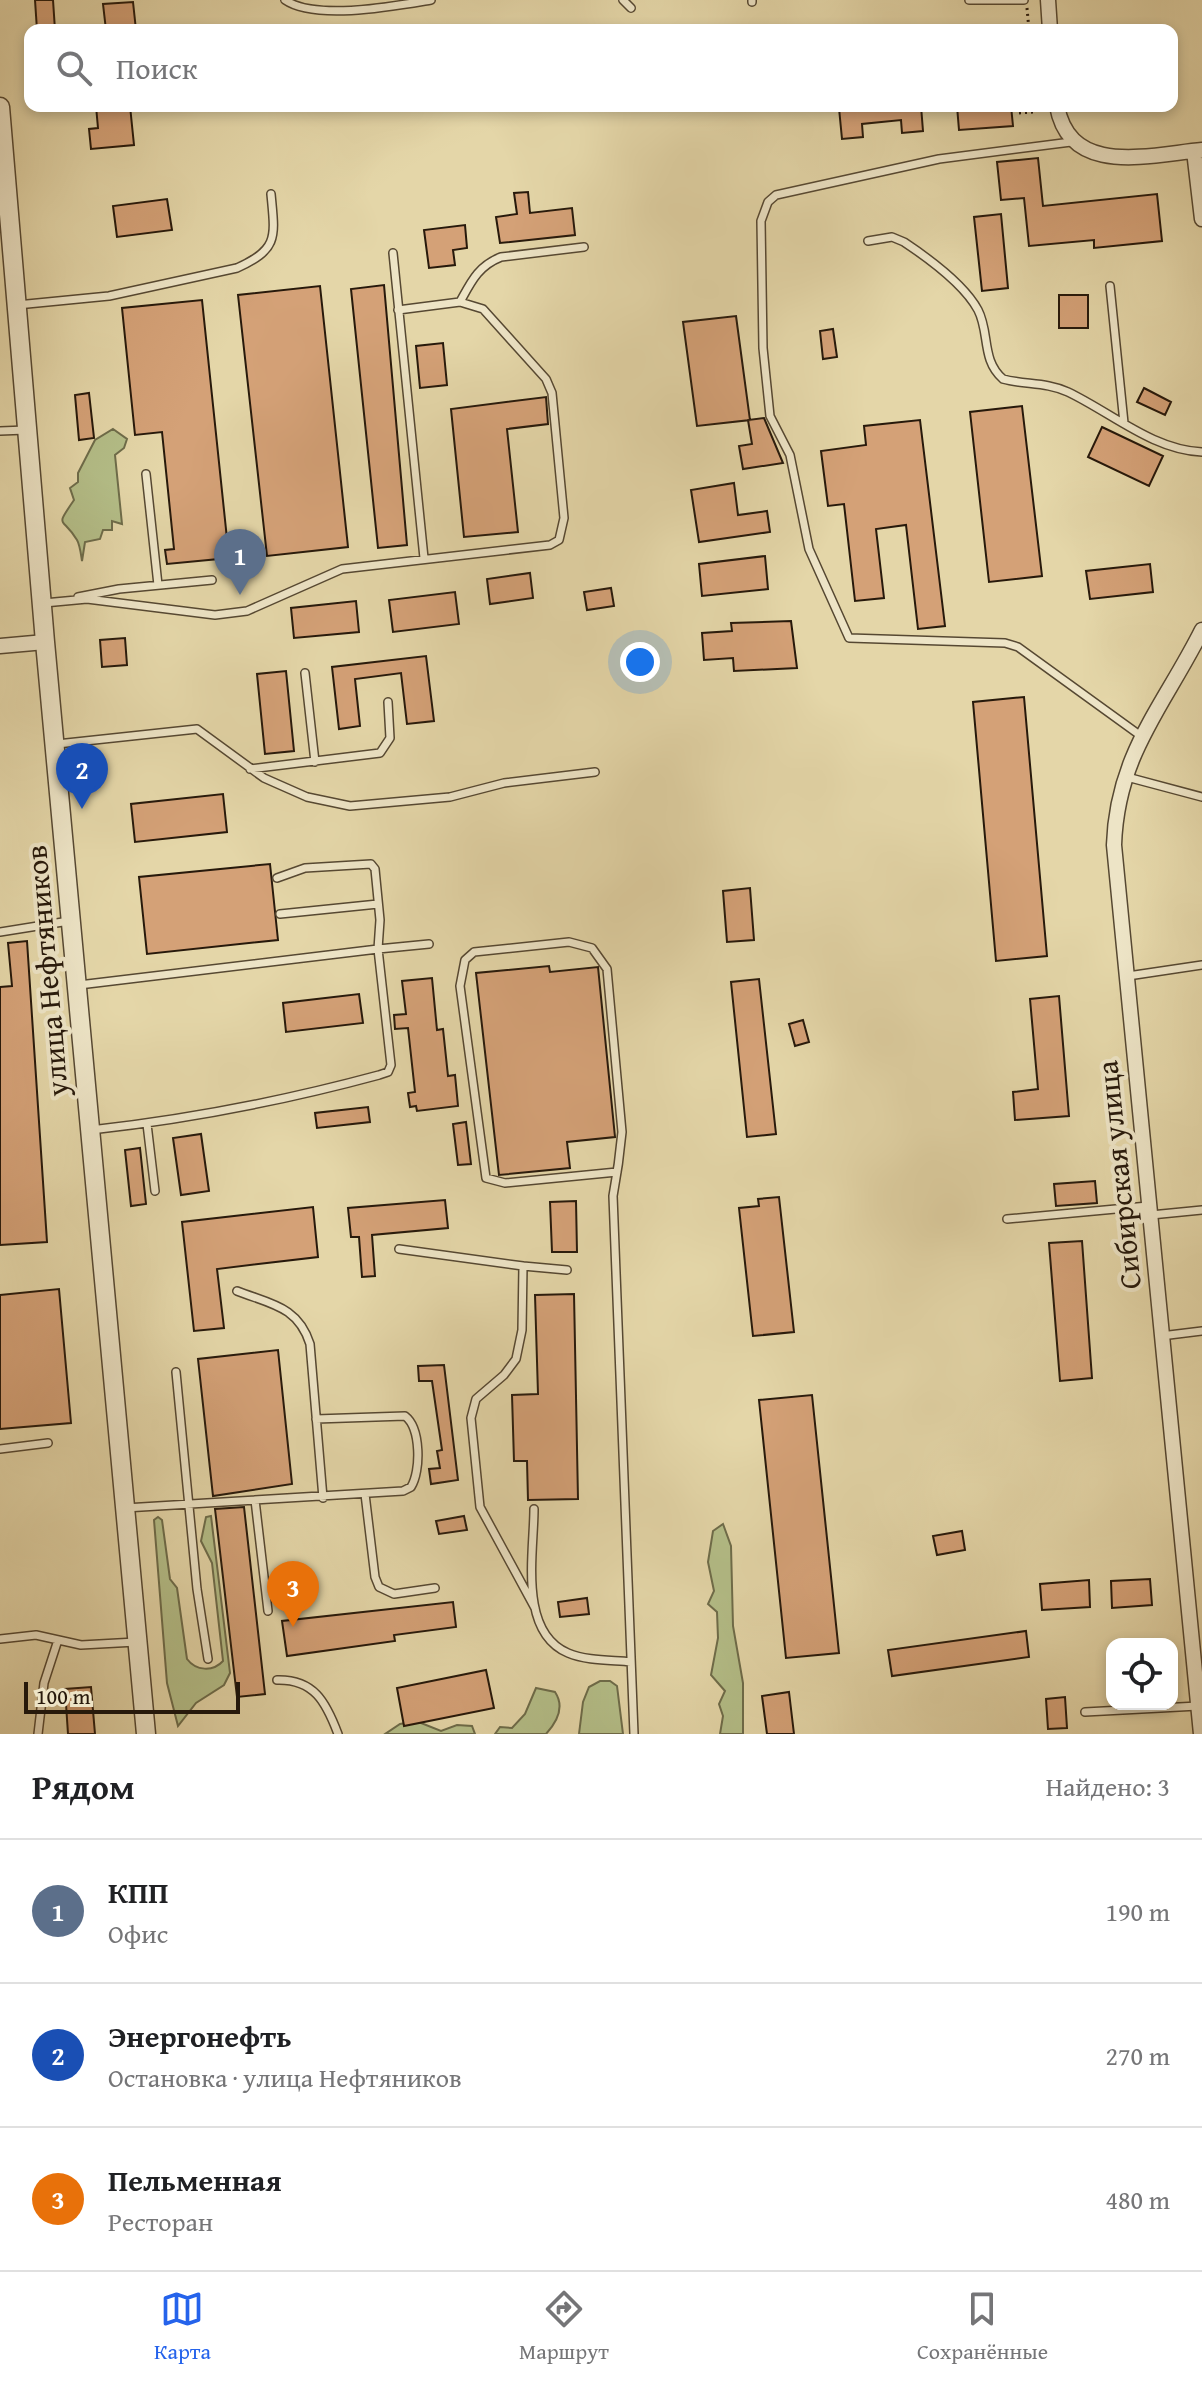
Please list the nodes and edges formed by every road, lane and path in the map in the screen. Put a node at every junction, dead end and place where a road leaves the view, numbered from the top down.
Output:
1 (285, 0) edge
2 (431, 0) edge
3 (623, 0) edge
4 (969, 0) edge
5 (1025, 0) edge
6 (1048, 0) edge
7 (631, 8) dead end
8 (1028, 24) edge
9 (1050, 24) edge
10 (0, 107) edge
11 (1033, 112) edge
12 (1058, 112) edge
13 (1019, 113) dead end
14 (1071, 142) junction
15 (1198, 151) edge
16 (271, 194) dead end
17 (1202, 219) edge
18 (868, 241) dead end
19 (584, 247) dead end
20 (393, 253) dead end
21 (1110, 286) dead end
22 (460, 302) junction
23 (17, 305) junction
24 (398, 310) junction
25 (1124, 423) junction
26 (27, 430) junction
27 (0, 431) edge
28 (1202, 452) edge
29 (146, 474) dead end
30 (424, 558) junction
31 (212, 580) dead end
32 (158, 585) junction
33 (72, 599) junction
34 (42, 603) junction
35 (1202, 630) edge
36 (45, 642) junction
37 (0, 646) edge
38 (305, 673) dead end
39 (388, 702) dead end
40 (1141, 736) junction
41 (55, 744) junction
42 (315, 762) junction
43 (250, 769) junction
44 (595, 772) dead end
45 (1125, 776) junction
46 (1202, 797) edge
47 (277, 878) dead end
48 (378, 904) junction
49 (280, 914) dead end
50 (71, 921) junction
51 (0, 932) edge
52 (429, 944) dead end
53 (378, 949) junction
54 (1202, 965) edge
55 (1126, 976) junction
56 (77, 985) junction
57 (147, 1124) junction
58 (90, 1130) junction
59 (617, 1172) junction
60 (155, 1191) dead end
61 (1149, 1210) junction
62 (1202, 1210) edge
63 (1007, 1219) dead end
64 (399, 1249) dead end
65 (523, 1266) junction
66 (567, 1270) dead end
67 (237, 1291) dead end
68 (1202, 1331) edge
69 (1161, 1336) junction
70 (176, 1372) dead end
71 (316, 1419) junction
72 (48, 1443) dead end
73 (0, 1449) edge
74 (365, 1494) junction
75 (323, 1498) junction
76 (255, 1500) junction
77 (188, 1503) junction
78 (124, 1508) junction
79 (534, 1509) dead end
80 (435, 1588) dead end
81 (535, 1608) junction
82 (268, 1611) dead end
83 (0, 1639) edge
84 (58, 1640) junction
85 (137, 1642) junction
86 (208, 1659) dead end
87 (631, 1662) junction
88 (277, 1680) dead end
89 (1198, 1706) junction
90 (1085, 1712) dead end
91 (38, 1734) edge
92 (146, 1734) edge
93 (338, 1734) edge
94 (634, 1734) edge
95 (1201, 1734) edge

1 - 2 lane
3 - 7 lane
4 - 5 lane
5 - 8 path
6 - 9 street
10 - 23 street, улица Нефтяников
11 - 13 path
12 - 14 street
14 - 15 street
14 - 40 lane
15 - 17 street
16 - 23 lane
18 - 25 lane
19 - 22 lane
20 - 24 lane
21 - 25 lane
22 - 24 lane
22 - 30 lane
23 - 26 street, улица Нефтяников
24 - 30 lane
25 - 28 lane
26 - 27 lane
26 - 34 street, улица Нефтяников
29 - 32 lane
30 - 33 lane
31 - 32 lane
32 - 33 lane
33 - 34 lane
34 - 36 street, улица Нефтяников
35 - 40 street, Сибирская улица
36 - 37 street
36 - 41 street, улица Нефтяников
38 - 42 lane
39 - 42 lane
40 - 45 street, Сибирская улица
41 - 43 lane
41 - 50 street, улица Нефтяников
42 - 43 lane
43 - 44 lane
45 - 46 lane
45 - 55 street, Сибирская улица
47 - 48 lane
48 - 49 lane
48 - 53 lane
50 - 51 lane
50 - 56 street, улица Нефтяников
52 - 53 lane
53 - 56 lane
53 - 57 lane
54 - 55 lane
55 - 61 street, Сибирская улица
56 - 58 street, улица Нефтяников
57 - 58 lane
57 - 60 lane
58 - 78 street, улица Нефтяников
59 - 59 lane
59 - 87 lane
61 - 62 lane
61 - 63 lane
61 - 69 street, Сибирская улица
64 - 65 lane
65 - 66 lane
65 - 81 lane
67 - 71 lane
68 - 69 lane
69 - 89 street, Сибирская улица
70 - 77 lane
71 - 74 lane
71 - 75 lane
72 - 73 lane
74 - 75 lane
74 - 80 lane
75 - 76 lane
76 - 77 lane
76 - 82 lane
77 - 78 lane
77 - 86 lane
78 - 85 street, улица Нефтяников
79 - 81 lane
81 - 87 lane
83 - 84 lane
84 - 85 lane
84 - 91 lane
85 - 92 street, улица Нефтяников
87 - 94 lane
88 - 93 lane
89 - 90 lane
89 - 95 street, Сибирская улица

